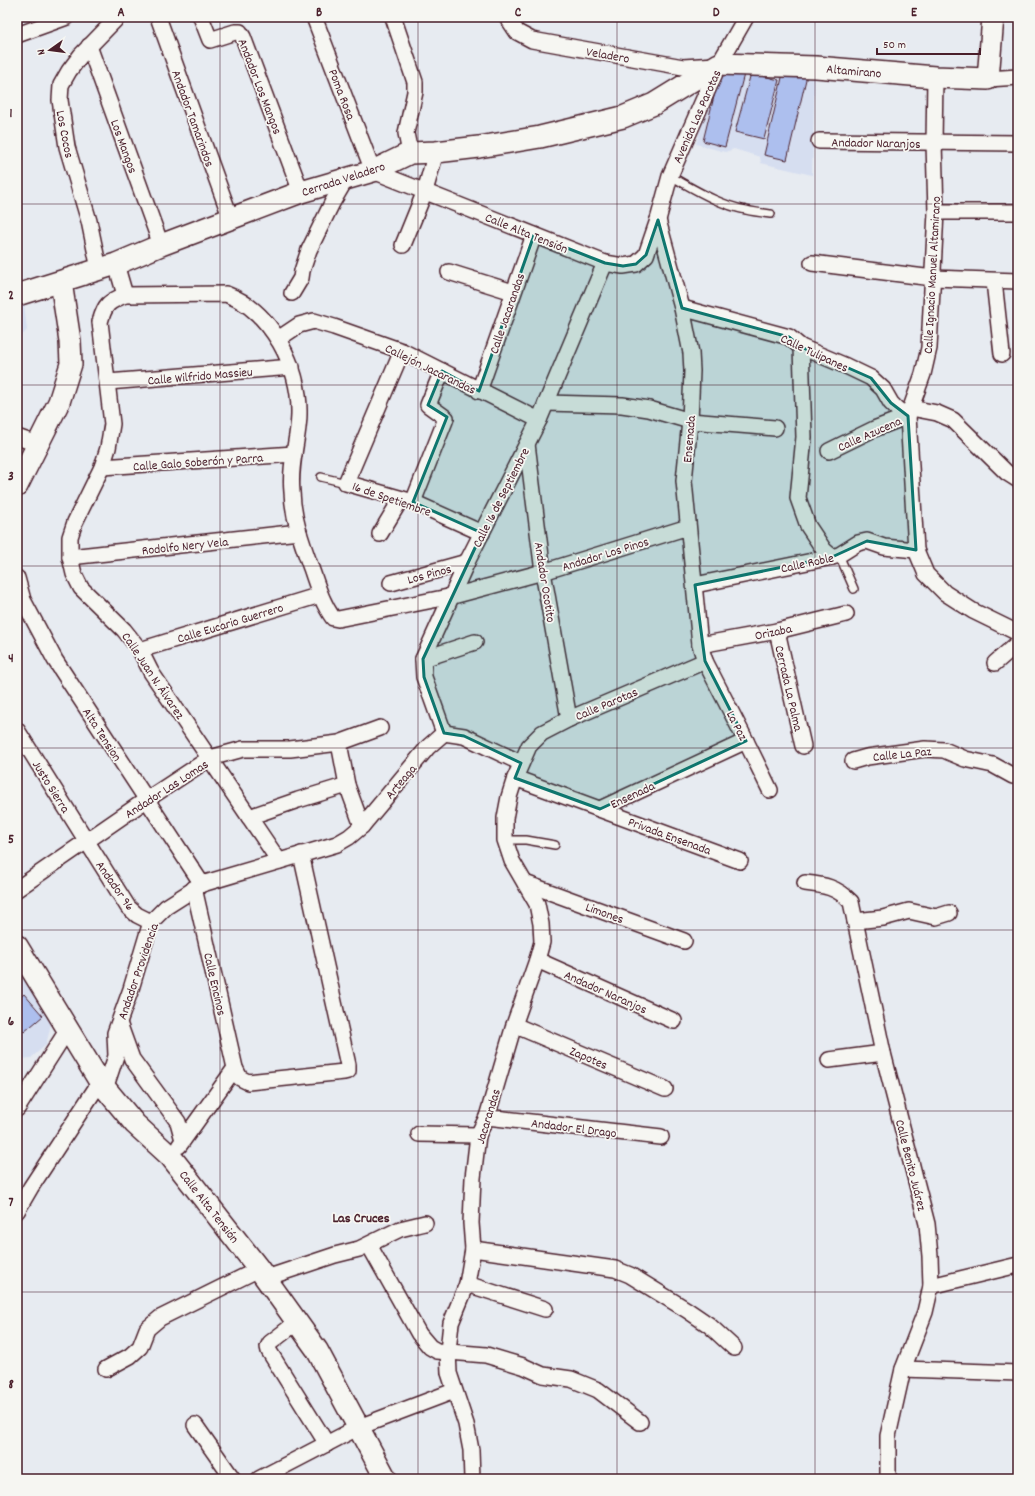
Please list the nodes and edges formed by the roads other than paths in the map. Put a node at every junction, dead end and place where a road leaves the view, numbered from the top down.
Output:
1 (67, 17) edge
2 (118, 17) edge
3 (158, 17) edge
4 (201, 17) edge
5 (314, 17) edge
6 (393, 17) edge
7 (507, 17) edge
8 (746, 17) edge
9 (993, 17) edge
10 (17, 35) edge
11 (89, 46) junction
12 (719, 64) junction
13 (935, 77) junction
14 (1018, 77) edge
15 (988, 79) junction
16 (819, 141) dead end
17 (934, 143) junction
18 (1018, 143) edge
19 (436, 152) junction
20 (410, 153) junction
21 (373, 171) junction
22 (670, 176) junction
23 (346, 178) junction
24 (425, 191) junction
25 (301, 192) junction
26 (936, 212) junction
27 (1018, 212) edge
28 (771, 214) dead end
29 (231, 219) junction
30 (658, 220) junction
31 (534, 235) junction
32 (161, 245) junction
33 (403, 245) dead end
34 (605, 263) junction
35 (812, 263) dead end
36 (103, 268) junction
37 (449, 272) dead end
38 (933, 278) junction
39 (67, 280) junction
40 (994, 281) junction
41 (1018, 281) edge
42 (513, 292) junction
43 (292, 293) dead end
44 (125, 295) junction
45 (17, 296) edge
46 (682, 308) junction
47 (278, 339) junction
48 (801, 346) junction
49 (402, 352) junction
50 (1002, 354) dead end
51 (292, 367) junction
52 (442, 371) junction
53 (108, 382) junction
54 (479, 391) junction
55 (546, 402) junction
56 (909, 412) junction
57 (539, 420) junction
58 (690, 420) junction
59 (775, 428) dead end
60 (17, 437) edge
61 (37, 444) junction
62 (527, 444) junction
63 (829, 451) dead end
64 (294, 454) junction
65 (102, 467) junction
66 (321, 477) dead end
67 (1018, 480) edge
68 (346, 482) junction
69 (17, 486) edge
70 (407, 501) junction
71 (688, 527) junction
72 (299, 532) junction
73 (482, 533) junction
74 (380, 534) dead end
75 (916, 550) junction
76 (835, 556) junction
77 (70, 557) junction
78 (468, 562) junction
79 (543, 572) junction
80 (17, 578) edge
81 (390, 584) dead end
82 (695, 585) junction
83 (854, 589) dead end
84 (320, 595) junction
85 (453, 596) junction
86 (846, 614) dead end
87 (777, 631) junction
88 (1018, 633) edge
89 (475, 642) dead end
90 (1018, 643) edge
91 (700, 645) junction
92 (140, 650) junction
93 (423, 658) junction
94 (705, 661) junction
95 (995, 663) dead end
96 (569, 719) junction
97 (380, 728) dead end
98 (17, 730) edge
99 (444, 733) junction
100 (746, 740) junction
101 (338, 743) junction
102 (803, 746) dead end
103 (210, 758) junction
104 (854, 761) dead end
105 (521, 764) junction
106 (1018, 776) edge
107 (515, 778) junction
108 (347, 785) junction
109 (770, 790) dead end
110 (146, 800) junction
111 (600, 809) junction
112 (249, 817) junction
113 (362, 826) junction
114 (505, 840) junction
115 (86, 842) junction
116 (555, 845) dead end
117 (300, 854) junction
118 (279, 861) junction
119 (740, 861) dead end
120 (525, 883) junction
121 (805, 883) dead end
122 (198, 886) junction
123 (17, 889) edge
124 (949, 913) dead end
125 (855, 921) junction
126 (151, 922) junction
127 (684, 941) dead end
128 (17, 946) edge
129 (537, 960) junction
130 (674, 1021) dead end
131 (119, 1023) junction
132 (514, 1026) junction
133 (68, 1029) junction
134 (883, 1053) junction
135 (829, 1060) dead end
136 (238, 1073) junction
137 (102, 1085) junction
138 (665, 1089) dead end
139 (17, 1109) edge
140 (487, 1117) junction
141 (418, 1134) dead end
142 (478, 1135) junction
143 (661, 1137) dead end
144 (183, 1140) junction
145 (171, 1156) junction
146 (17, 1211) edge
147 (425, 1223) dead end
148 (369, 1245) junction
149 (473, 1249) junction
150 (1018, 1265) edge
151 (262, 1274) junction
152 (467, 1284) junction
153 (930, 1286) junction
154 (545, 1309) dead end
155 (297, 1322) junction
156 (734, 1348) dead end
157 (448, 1352) junction
158 (903, 1369) junction
159 (106, 1370) dead end
160 (1017, 1373) edge
161 (454, 1391) junction
162 (640, 1422) dead end
163 (195, 1425) dead end
164 (359, 1427) junction
165 (327, 1444) junction
166 (233, 1479) edge
167 (259, 1479) edge
168 (386, 1479) edge
169 (472, 1479) edge
170 (888, 1479) edge

1 - 10 street
2 - 11 street, Los Cocos
3 - 29 street, Andador Tamarindos
4 - 25 street, Andador Los Mangos
5 - 21 street, Poma Rosa
6 - 20 street
7 - 12 street, Veladero
8 - 12 street, Avenida Las Parotas
9 - 15 street
11 - 32 street, Los Mangos
11 - 36 street, Los Cocos
12 - 13 street, Altamirano
12 - 19 street, Cerrada Veladero
12 - 22 street, Avenida Las Parotas
13 - 15 street, Altamirano
13 - 17 street, Calle Ignacio Manuel Altamirano
14 - 15 street
16 - 17 street, Andador Naranjos
17 - 18 street, Andador Naranjos
17 - 26 street, Calle Ignacio Manuel Altamirano
19 - 20 street, Cerrada Veladero
19 - 24 street
20 - 21 street, Cerrada Veladero
21 - 23 street, Cerrada Veladero
21 - 24 street, Calle Alta Tensión
22 - 28 lane
22 - 30 street, Avenida Las Parotas
23 - 25 street, Cerrada Veladero
23 - 43 street
24 - 31 street, Calle Alta Tensión
24 - 33 street
25 - 29 street, Cerrada Veladero
26 - 27 street
26 - 38 street, Calle Ignacio Manuel Altamirano
29 - 32 street, Cerrada Veladero
30 - 34 street, Calle Alta Tensión
30 - 46 street, Ensenada
31 - 34 street, Calle Alta Tensión
31 - 42 street, Calle Jacarandas
32 - 36 street, Cerrada Veladero
34 - 55 street, Calle 16 de Septiembre
35 - 38 street
36 - 39 street, Cerrada Veladero
36 - 44 street
37 - 42 street
38 - 40 street
38 - 56 street, Calle Ignacio Manuel Altamirano
39 - 45 street, Cerrada Veladero
39 - 61 street
40 - 41 street
40 - 50 street
42 - 54 street, Calle Jacarandas
44 - 47 street, Andador Los Pinos
44 - 53 street, Calle Juan N. Álvarez
46 - 48 street, Calle Tulipanes
46 - 58 street, Ensenada
47 - 49 street, Callejón Jacarandas
47 - 51 street, Andador Los Pinos
48 - 56 street, Calle Tulipanes
48 - 76 street
49 - 52 street, Callejón Jacarandas
49 - 68 street
51 - 53 street, Calle Wilfrido Massieu
51 - 64 street, Andador Los Pinos
52 - 54 street, Callejón Jacarandas
52 - 70 street
53 - 65 street, Calle Juan N. Álvarez
54 - 57 street, Callejón Jacarandas
55 - 57 street, Calle 16 de Septiembre
55 - 58 street
56 - 63 street, Calle Azucena
56 - 67 street, Calle Tulipanes
56 - 75 street, Calle Ignacio Manuel Altamirano
57 - 62 street, Calle 16 de Septiembre
58 - 59 street
58 - 71 street, Ensenada
60 - 61 street
61 - 69 street
62 - 73 street, Calle 16 de Septiembre
62 - 79 street, Andador Ocotito
64 - 65 street, Calle Galo Soberón y Parra
64 - 72 street, Andador Los Pinos
65 - 77 street, Calle Juan N. Álvarez
66 - 68 lane, 16 de Spetiembre
68 - 70 street, 16 de Spetiembre
70 - 73 street, 16 de Spetiembre
70 - 74 street
71 - 79 street, Andador Los Pinos
71 - 82 street, Ensenada
72 - 77 street, Rodolfo Nery Vela
72 - 84 street, Andador Los Pinos
73 - 78 street, Calle 16 de Septiembre
75 - 76 street, Calle Roble
75 - 88 street, Calle Ignacio Manuel Altamirano
76 - 82 street, Calle Roble
76 - 83 lane
77 - 92 street, Calle Juan N. Álvarez
78 - 81 street, Los Pinos
78 - 85 street, Calle 16 de Septiembre
79 - 85 street, Andador Los Pinos
79 - 96 street, Andador Ocotito
80 - 110 street, Alta Tension
82 - 91 street, Ensenada
84 - 85 street, Andador Los Pinos
84 - 92 street, Calle Eucario Guerrero
85 - 93 street, Calle 16 de Septiembre
86 - 87 street, Orizaba
87 - 91 street, Orizaba
87 - 102 street, Cerrada La Palma
89 - 93 street
90 - 95 street
91 - 94 street, Ensenada
92 - 103 street, Calle Juan N. Álvarez
93 - 99 street, Calle 16 de Septiembre
94 - 96 street, Calle Parotas
94 - 100 street, La Paz
96 - 105 street, Calle Parotas
97 - 101 street, Andador Las Lomas
98 - 115 street, Justo Sierra
99 - 105 street
99 - 113 street, Arteaga
100 - 109 street, La Paz
100 - 111 street, Ensenada
101 - 103 street, Andador Las Lomas
101 - 108 street
103 - 110 street, Andador Las Lomas
103 - 112 street, Calle Juan N. Álvarez
104 - 106 street, Calle La Paz
105 - 107 street, Jacarandas
107 - 111 street, Ensenada
107 - 114 street, Jacarandas
108 - 112 street
108 - 113 street
110 - 115 street, Andador Las Lomas
110 - 122 street, Alta Tension
111 - 119 street, Privada Ensenada
112 - 118 street, Calle Juan N. Álvarez
113 - 117 street, Arteaga
114 - 116 lane
114 - 120 street, Jacarandas
115 - 123 street, Andador Las Lomas
115 - 126 street, Andador 96
117 - 118 street, Arteaga
117 - 136 street
118 - 122 street, Andador Providencia
120 - 127 street, Limones
120 - 129 street, Jacarandas
121 - 125 street, Calle Benito Juárez
122 - 126 street, Andador Providencia
122 - 136 street, Calle Encinos
124 - 125 street
125 - 134 street, Calle Benito Juárez
126 - 131 street, Andador Providencia
128 - 133 street, Calle Alta Tensión
129 - 130 street, Andador Naranjos
129 - 132 street, Jacarandas
131 - 137 street, Andador Providencia
131 - 144 street
132 - 138 street, Zapotes
132 - 140 street, Jacarandas
133 - 137 street, Calle Alta Tensión
133 - 139 street
134 - 135 street
134 - 153 street, Calle Benito Juárez
136 - 144 street
137 - 145 street, Calle Alta Tensión
137 - 146 street, Andador Providencia
140 - 142 street, Jacarandas
140 - 143 street, Andador El Drago
141 - 142 street
142 - 149 street, Jacarandas
144 - 145 street
145 - 151 street, Calle Alta Tensión
147 - 148 street
148 - 151 street
148 - 157 street
149 - 152 street, Jacarandas
149 - 156 street
150 - 153 street
151 - 155 street, Calle Alta Tensión
151 - 159 street
152 - 154 street
152 - 157 street, Jacarandas
153 - 158 street, Calle Benito Juárez
155 - 164 street, Calle Alta Tensión
155 - 165 street
157 - 161 street, Jacarandas
157 - 162 street
158 - 160 street
158 - 170 street, Calle Benito Juárez
161 - 164 street
161 - 169 street, Jacarandas
163 - 166 street
164 - 165 street
164 - 168 street, Calle Alta Tensión
165 - 167 street

